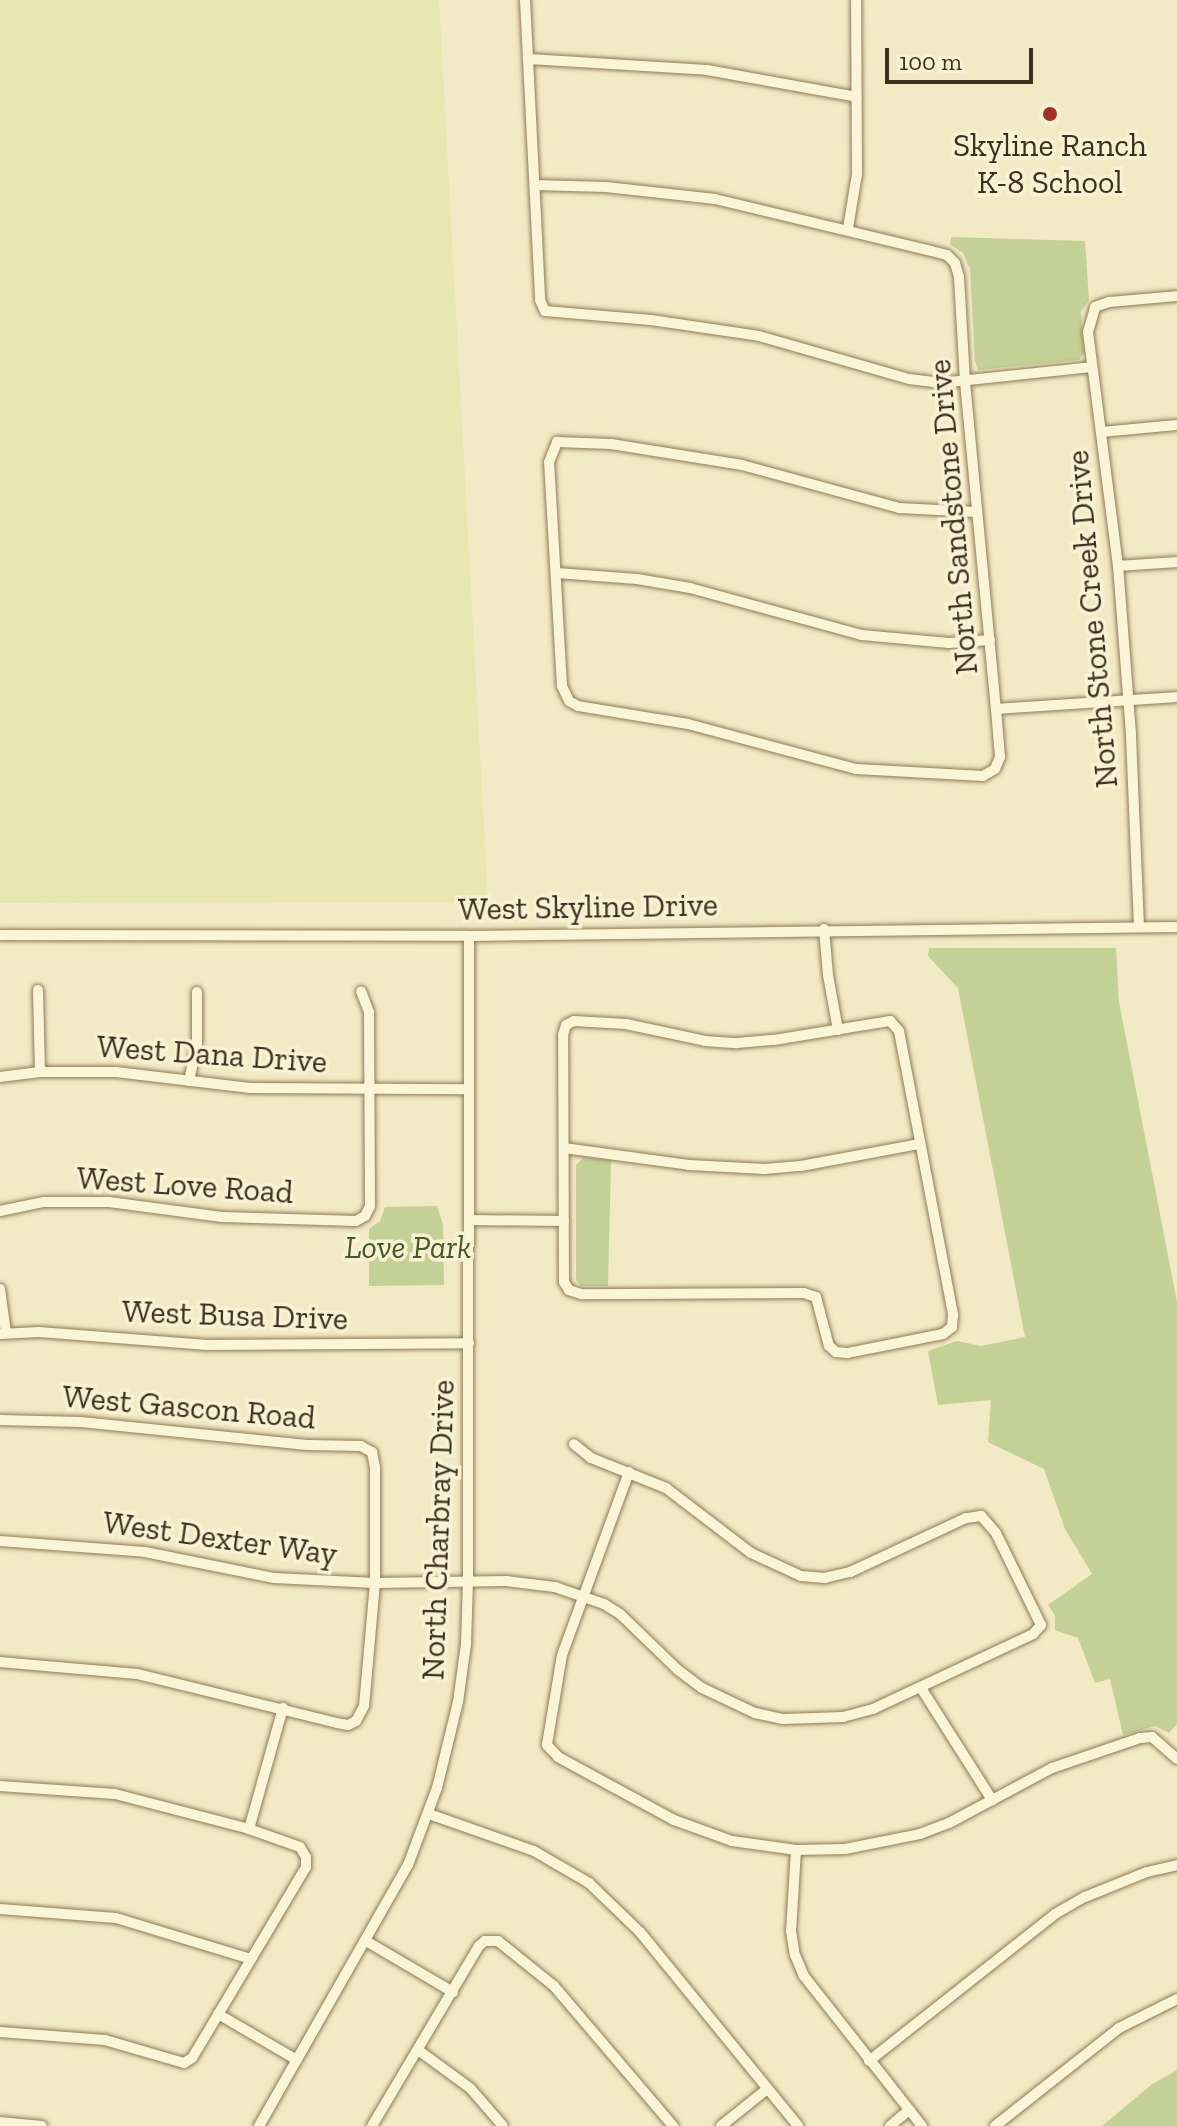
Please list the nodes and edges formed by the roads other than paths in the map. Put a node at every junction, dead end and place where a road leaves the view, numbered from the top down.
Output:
1 (525, 0) edge
2 (856, 0) edge
3 (529, 59) junction
4 (857, 97) junction
5 (535, 185) junction
6 (848, 228) junction
7 (1177, 296) edge
8 (1091, 367) junction
9 (965, 382) junction
10 (1177, 425) edge
11 (1101, 432) junction
12 (977, 512) junction
13 (1177, 562) edge
14 (1118, 566) junction
15 (557, 573) junction
16 (990, 640) junction
17 (1177, 697) edge
18 (1128, 698) junction
19 (996, 709) junction
20 (1139, 927) junction
21 (1177, 927) edge
22 (824, 929) junction
23 (0, 935) edge
24 (469, 936) junction
25 (38, 990) dead end
26 (361, 991) dead end
27 (197, 992) dead end
28 (838, 1030) junction
29 (40, 1072) junction
30 (0, 1077) edge
31 (189, 1081) junction
32 (371, 1088) junction
33 (469, 1089) junction
34 (920, 1144) junction
35 (564, 1148) junction
36 (0, 1211) edge
37 (469, 1220) junction
38 (564, 1221) junction
39 (0, 1289) edge
40 (3, 1334) edge
41 (469, 1343) junction
42 (0, 1420) edge
43 (574, 1444) dead end
44 (629, 1472) junction
45 (0, 1541) edge
46 (468, 1582) junction
47 (375, 1583) junction
48 (582, 1595) junction
49 (0, 1662) edge
50 (921, 1688) junction
51 (283, 1708) junction
52 (1177, 1759) edge
53 (0, 1786) edge
54 (992, 1800) junction
55 (429, 1814) junction
56 (249, 1829) junction
57 (796, 1850) junction
58 (1177, 1865) edge
59 (0, 1909) edge
60 (366, 1941) junction
61 (251, 1959) junction
62 (453, 1992) junction
63 (1177, 1999) edge
64 (218, 2014) junction
65 (0, 2032) edge
66 (418, 2050) junction
67 (297, 2060) junction
68 (869, 2061) junction
69 (767, 2089) junction
70 (909, 2110) junction
71 (0, 2122) edge
72 (42, 2126) edge
73 (259, 2126) edge
74 (372, 2126) edge
75 (503, 2126) edge
76 (673, 2126) edge
77 (721, 2126) edge
78 (798, 2126) edge
79 (890, 2126) edge
80 (922, 2126) edge
81 (995, 2126) edge

1 - 3 street
2 - 4 street
3 - 4 street
3 - 5 street
4 - 6 street
5 - 6 street
5 - 9 street
6 - 9 street, North Sandstone Drive
7 - 8 street, North Stone Creek Drive
8 - 9 street
8 - 11 street, North Stone Creek Drive
9 - 12 street, North Sandstone Drive
10 - 11 street
11 - 14 street, North Stone Creek Drive
12 - 15 street
12 - 16 street, North Sandstone Drive
13 - 14 street
14 - 18 street, North Stone Creek Drive
15 - 16 street
15 - 19 street, North Sandstone Drive
16 - 19 street, North Sandstone Drive
17 - 18 street
18 - 19 street
18 - 20 street, North Stone Creek Drive
20 - 21 street, West Skyline Drive
20 - 22 street, West Skyline Drive
22 - 24 street, West Skyline Drive
22 - 28 street
23 - 24 street, West Skyline Drive
24 - 33 street, North Charbray Drive
25 - 29 street
26 - 32 street
27 - 31 street
28 - 34 street
28 - 35 street
29 - 30 street, West Dana Drive
29 - 31 street, West Dana Drive
31 - 32 street, West Dana Drive
32 - 33 street, West Dana Drive
32 - 36 street, West Love Road
33 - 37 street, North Charbray Drive
34 - 35 street
34 - 38 street
35 - 38 street
37 - 38 street
37 - 41 street, North Charbray Drive
39 - 40 street
40 - 41 street, West Busa Drive
41 - 46 street, North Charbray Drive
42 - 47 street, West Gascon Road
43 - 44 street
44 - 48 street
44 - 50 street, West Dexter Way
45 - 47 street, West Dexter Way
46 - 47 street, West Dexter Way
46 - 48 street, West Dexter Way
46 - 55 street, North Charbray Drive
47 - 51 street
48 - 50 street, West Dexter Way
48 - 57 street
49 - 51 street
50 - 54 street
51 - 56 street
52 - 54 street
53 - 56 street
54 - 57 street
55 - 60 street, North Charbray Drive
55 - 69 street
56 - 61 street
57 - 68 street
58 - 68 street
59 - 61 street
60 - 62 street
60 - 67 street, North Charbray Drive
61 - 64 street
62 - 66 street
62 - 76 street
63 - 81 street
64 - 65 street
64 - 67 street
66 - 74 street
66 - 75 street
67 - 73 street, North Charbray Drive
68 - 70 street
69 - 77 street
69 - 78 street
70 - 79 street
70 - 80 street
71 - 72 street

